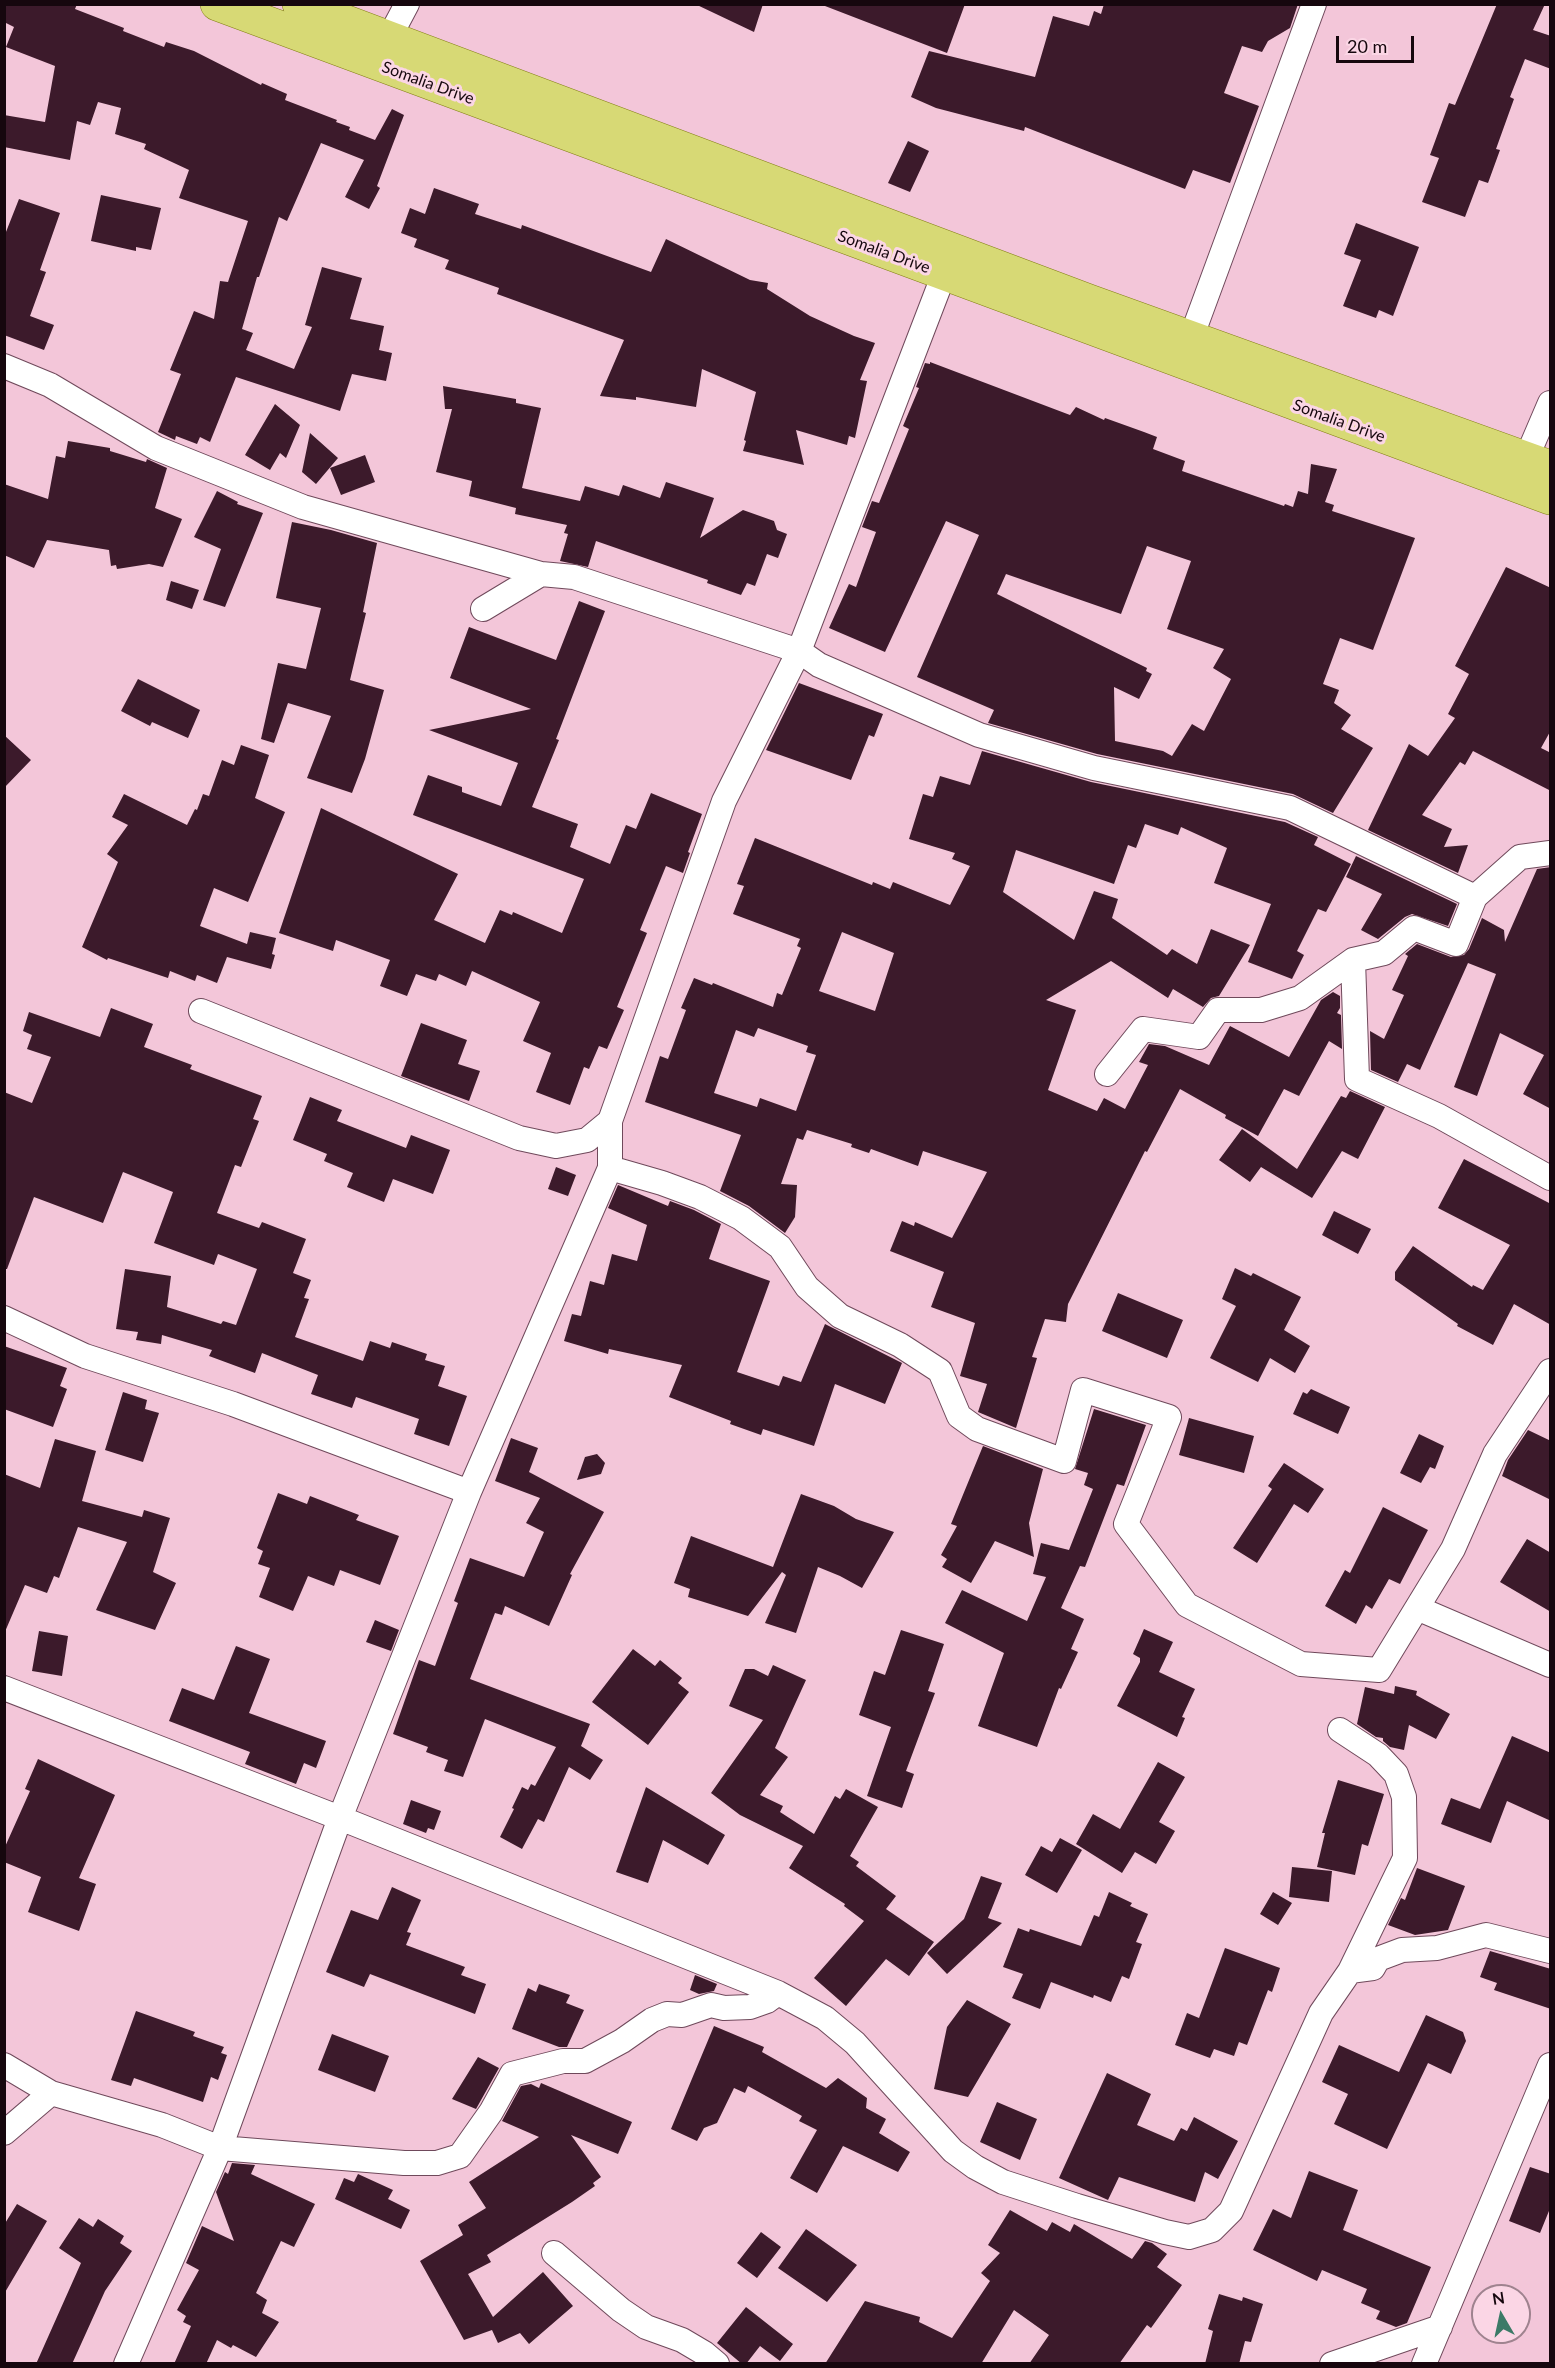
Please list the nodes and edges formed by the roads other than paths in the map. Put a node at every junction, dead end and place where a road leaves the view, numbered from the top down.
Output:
1 (217, 4) edge
2 (299, 4) edge
3 (407, 4) edge
4 (1314, 4) edge
5 (389, 38) junction
6 (944, 274) junction
7 (1191, 338) junction
8 (4, 366) edge
9 (1551, 403) edge
10 (1530, 470) edge
11 (1551, 498) edge
12 (542, 574) junction
13 (483, 609) dead end
14 (800, 651) junction
15 (1551, 853) edge
16 (1474, 897) junction
17 (1353, 960) junction
18 (201, 1011) dead end
19 (1107, 1074) dead end
20 (610, 1121) junction
21 (610, 1168) junction
22 (1551, 1178) edge
23 (4, 1318) edge
24 (1551, 1371) edge
25 (470, 1492) junction
26 (1417, 1608) junction
27 (1551, 1665) edge
28 (4, 1688) edge
29 (1340, 1730) dead end
30 (340, 1818) junction
31 (1551, 1951) edge
32 (1350, 1971) junction
33 (778, 1993) junction
34 (4, 2065) edge
35 (1551, 2065) edge
36 (51, 2092) junction
37 (4, 2133) edge
38 (220, 2148) junction
39 (554, 2253) dead end
40 (1440, 2327) junction
41 (126, 2364) edge
42 (717, 2364) edge
43 (1332, 2364) edge
44 (1424, 2364) edge

1 - 6 main road, Somalia Drive
2 - 5 main road, Somalia Drive
3 - 5 street
4 - 7 street
5 - 7 main road, Somalia Drive
6 - 10 main road, Somalia Drive
6 - 14 street
7 - 10 main road, Somalia Drive
8 - 12 street
9 - 10 street
10 - 11 main road, Somalia Drive
12 - 13 street
12 - 14 street
14 - 16 street
14 - 20 street
15 - 16 street
16 - 17 street
17 - 19 street
17 - 22 street
18 - 20 street
20 - 21 street
21 - 25 street
21 - 26 street
23 - 25 street
24 - 26 street
25 - 30 street
26 - 27 street
28 - 30 street
29 - 32 street
30 - 33 street
30 - 38 street
31 - 32 street
32 - 33 street
33 - 38 street
34 - 36 street
35 - 40 street
36 - 37 street
36 - 38 street
38 - 41 street
39 - 42 street
40 - 43 street
40 - 44 street

